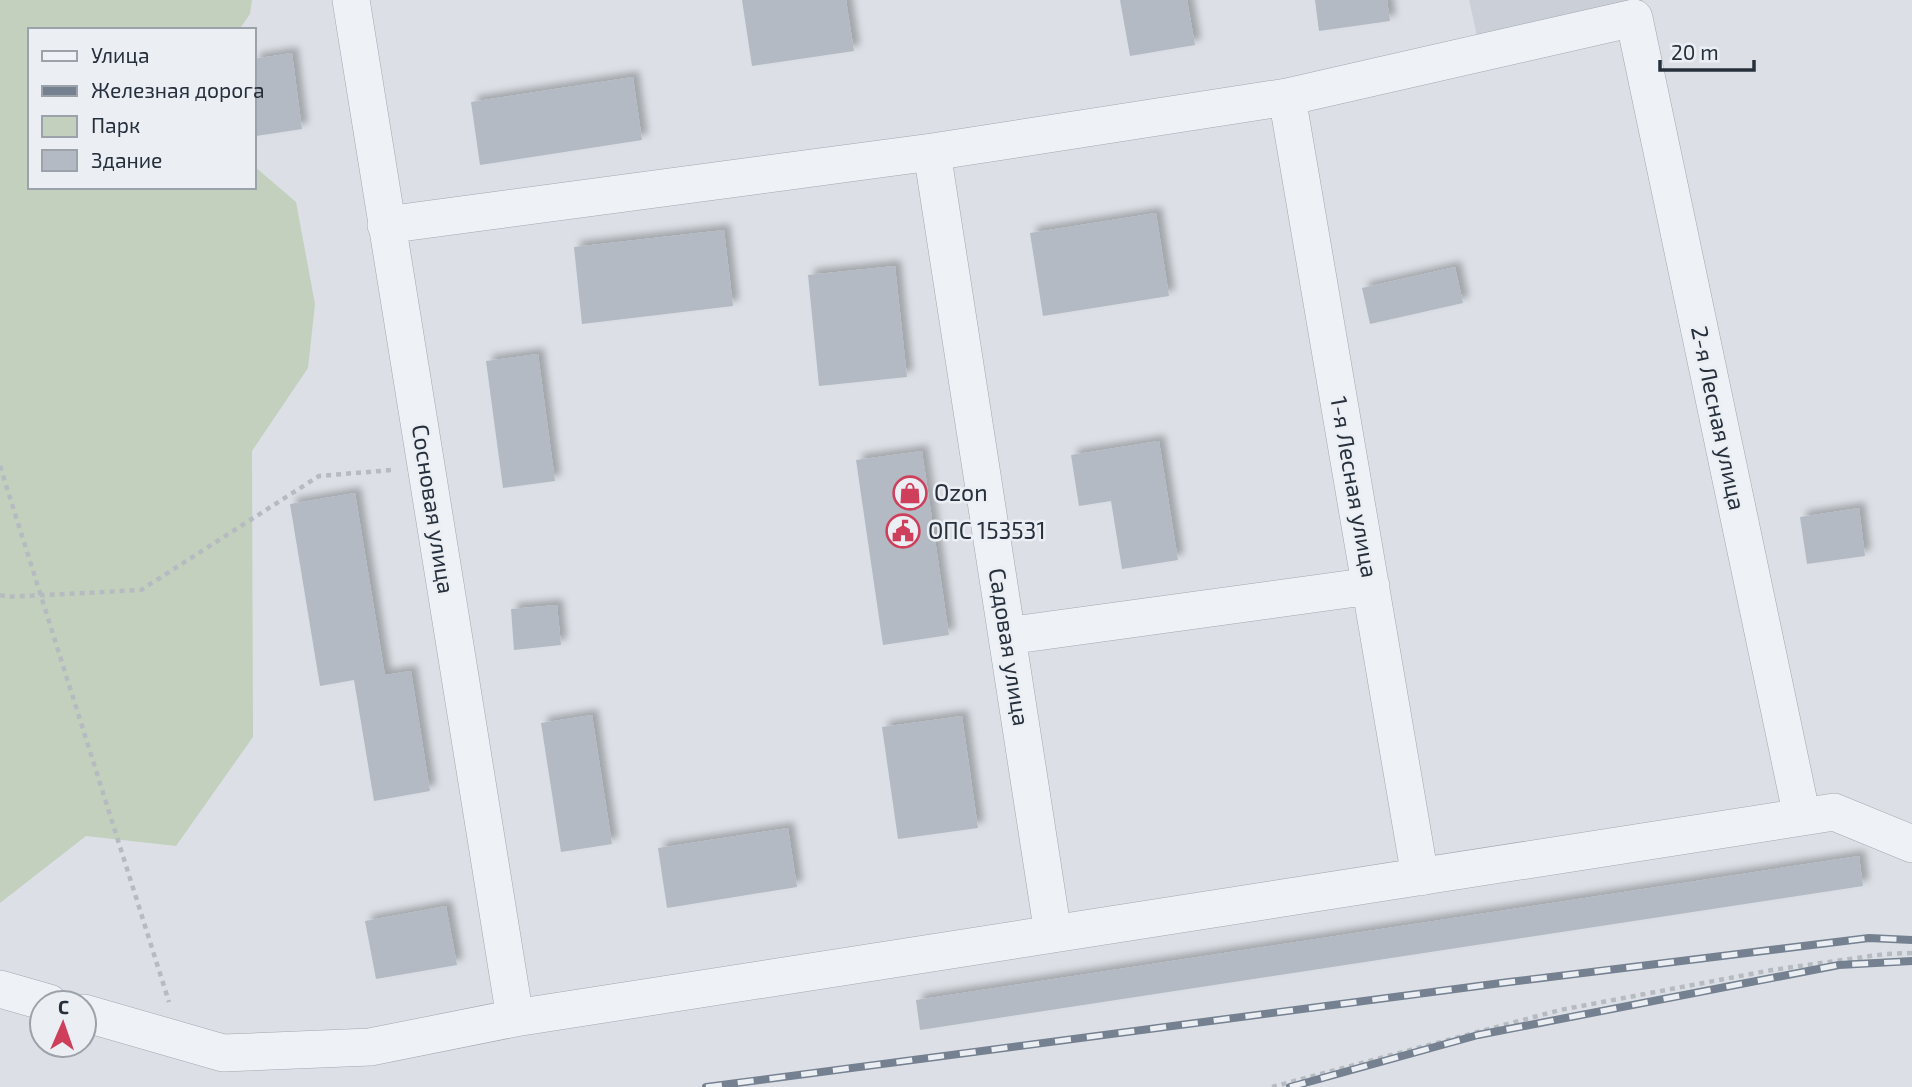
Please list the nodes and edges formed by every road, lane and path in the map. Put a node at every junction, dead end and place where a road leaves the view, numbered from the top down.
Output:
1 (351, 0) edge
2 (1287, 97) junction
3 (932, 152) junction
4 (386, 225) junction
5 (0, 466) edge
6 (426, 467) junction
7 (1371, 586) junction
8 (41, 594) junction
9 (0, 595) edge
10 (1007, 636) junction
11 (1802, 817) junction
12 (1912, 844) edge
13 (1420, 877) junction
14 (1053, 934) junction
15 (1912, 953) edge
16 (0, 989) edge
17 (28, 997) edge
18 (98, 1017) edge
19 (515, 1018) junction
20 (181, 1041) junction
21 (1272, 1087) edge

1 - 4 street, Сосновая улица
2 - 3 street
2 - 7 street, 1-я Лесная улица
2 - 11 street, 2-я Лесная улица
3 - 4 street
3 - 10 street, Садовая улица
4 - 6 street, Сосновая улица
5 - 8 path
6 - 8 path
6 - 19 street, Сосновая улица
7 - 10 street
7 - 13 street, 1-я Лесная улица
8 - 9 path
8 - 20 path
10 - 14 street, Садовая улица
11 - 12 street
11 - 13 street
13 - 14 street
14 - 19 street
15 - 21 path
16 - 17 street
18 - 20 street
19 - 20 street

